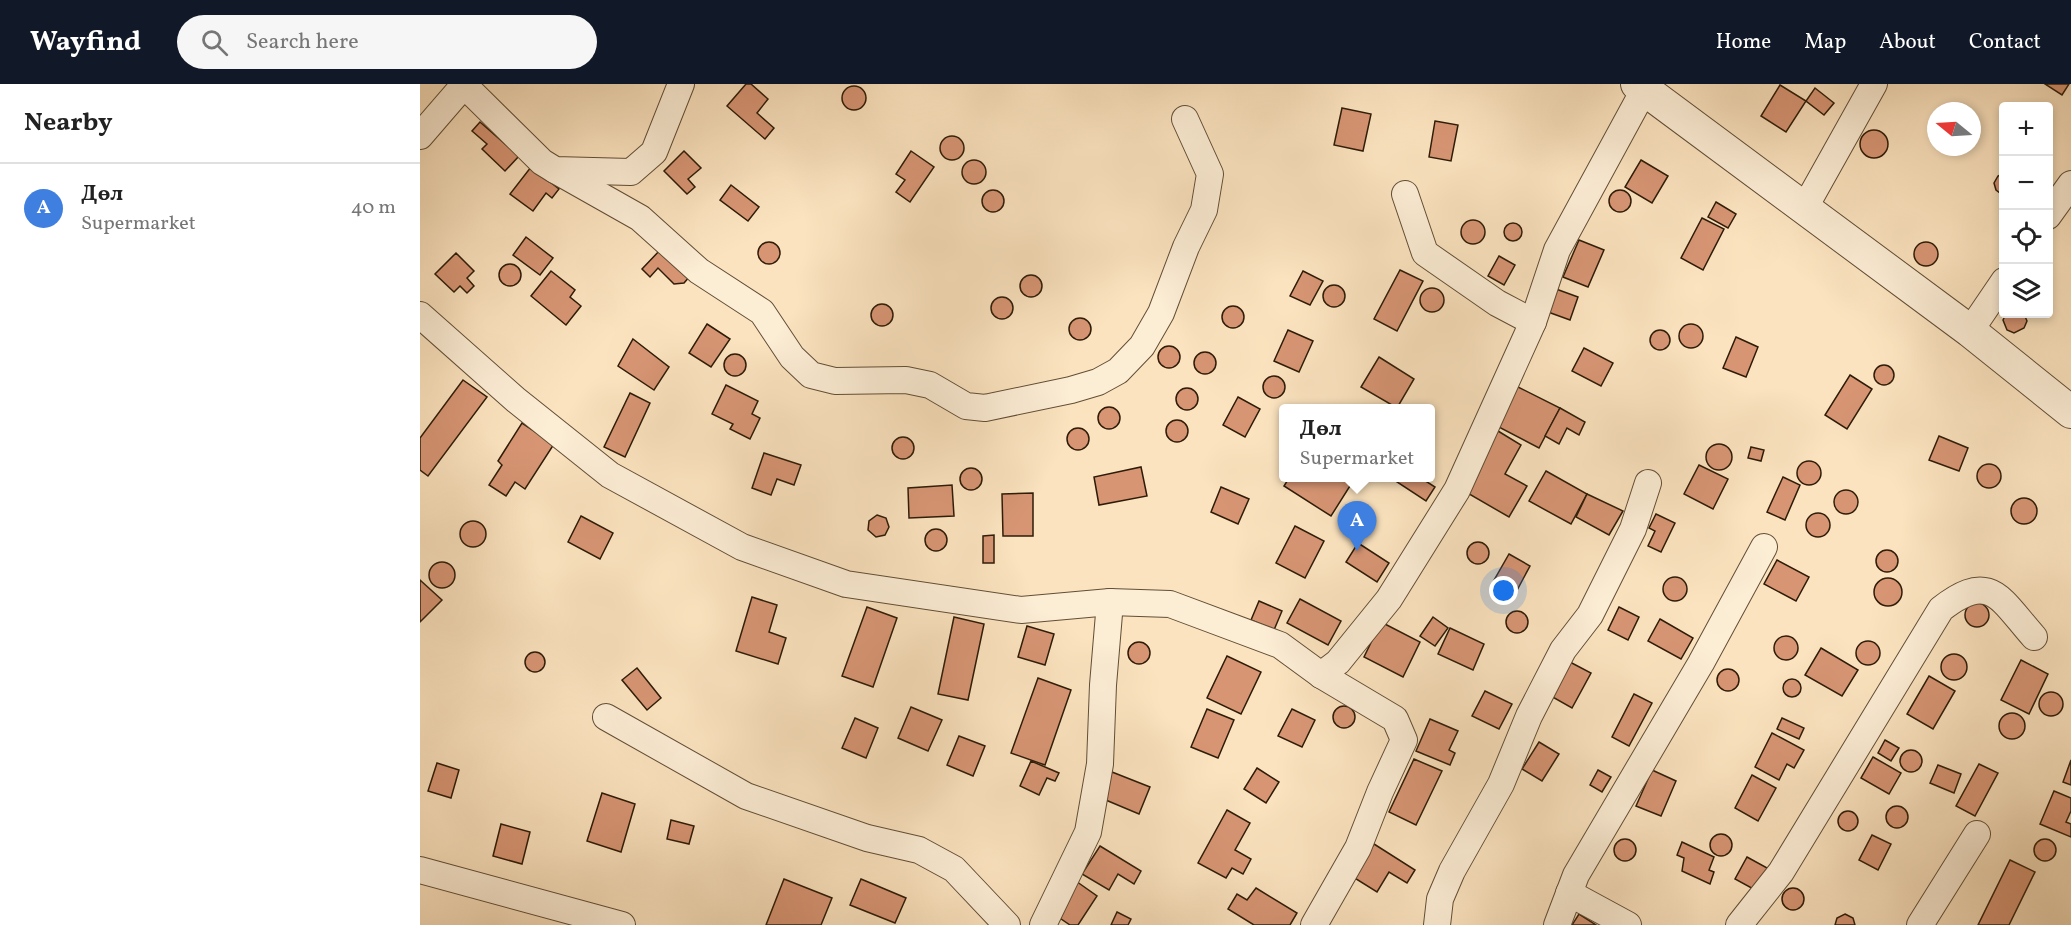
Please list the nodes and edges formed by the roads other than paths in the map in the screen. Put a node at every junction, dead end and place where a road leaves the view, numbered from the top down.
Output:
1 (681, 84) edge
2 (1874, 84) edge
3 (1640, 87) edge
4 (1185, 119) dead end
5 (420, 136) edge
6 (555, 170) junction
7 (2071, 184) edge
8 (1405, 194) dead end
9 (1804, 208) junction
10 (2053, 210) edge
11 (1999, 289) edge
12 (420, 315) edge
13 (1533, 322) junction
14 (1970, 331) junction
15 (2071, 412) edge
16 (1648, 483) dead end
17 (1764, 547) dead end
18 (1110, 602) junction
19 (2034, 637) dead end
20 (1321, 675) junction
21 (606, 717) dead end
22 (1977, 834) dead end
23 (420, 870) edge
24 (1569, 893) junction
25 (622, 925) edge
26 (1007, 925) edge
27 (1043, 925) edge
28 (1314, 925) edge
29 (1437, 925) edge
30 (1557, 925) edge
31 (1628, 925) edge
32 (1739, 925) edge
33 (1920, 925) edge

1 - 6 street
2 - 9 street
3 - 9 street
3 - 13 street
4 - 6 street
5 - 6 street
7 - 10 street
8 - 13 street
9 - 14 street
11 - 14 street
12 - 18 street
13 - 20 street
14 - 15 street
16 - 29 street
17 - 24 street
18 - 20 street
18 - 27 street
19 - 32 street
20 - 28 street
21 - 26 street
22 - 33 street
23 - 25 street
24 - 30 street
24 - 31 street

